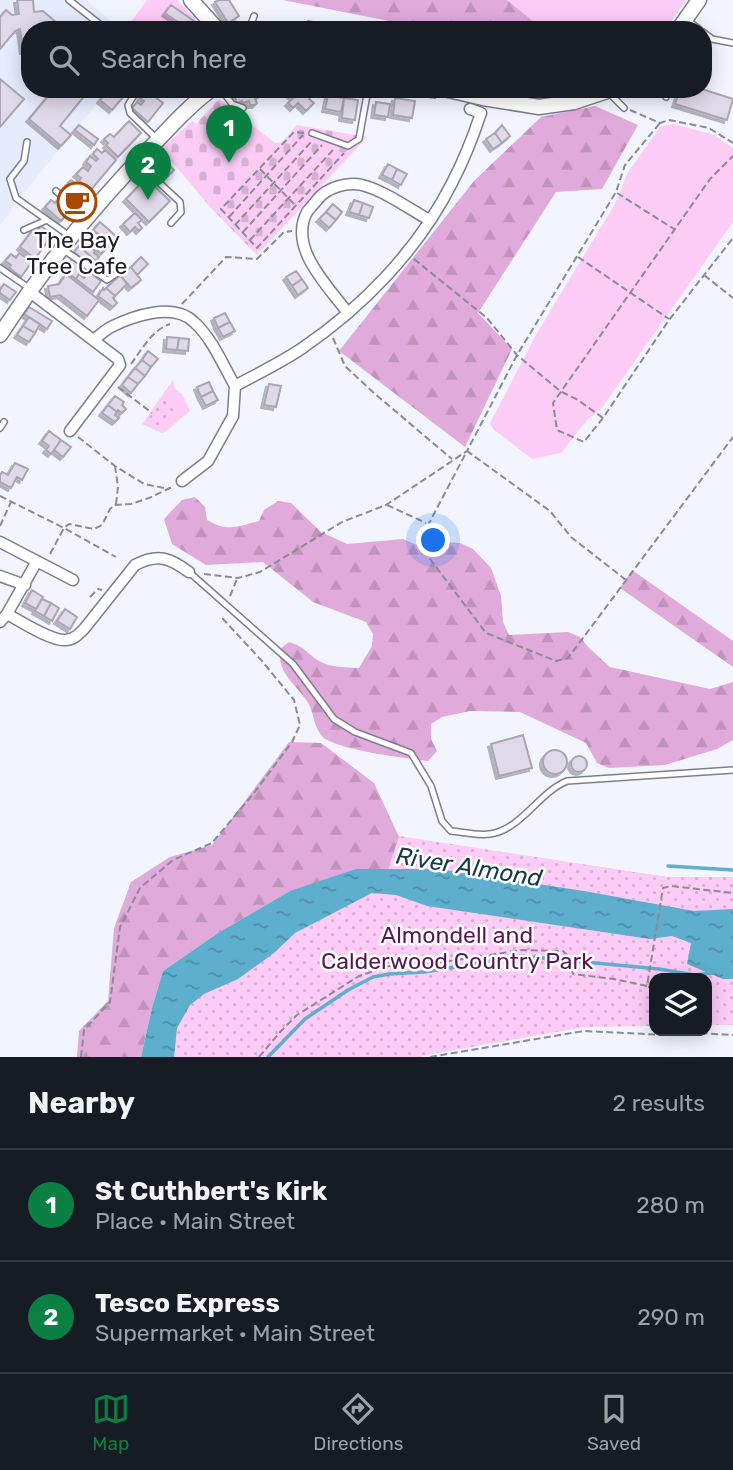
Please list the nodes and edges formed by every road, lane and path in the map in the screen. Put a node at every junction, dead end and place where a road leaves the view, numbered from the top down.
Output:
1 (69, 0) edge
2 (191, 0) edge
3 (699, 0) edge
4 (254, 16) dead end
5 (96, 21) edge
6 (210, 21) edge
7 (252, 21) edge
8 (684, 21) edge
9 (712, 39) edge
10 (733, 43) edge
11 (132, 98) edge
12 (200, 98) edge
13 (228, 98) edge
14 (366, 98) edge
15 (483, 98) edge
16 (587, 98) edge
17 (616, 98) edge
18 (243, 108) dead end
19 (624, 108) joint
20 (470, 109) dead end
21 (660, 123) junction
22 (315, 134) joint
23 (327, 139) junction
24 (158, 140) junction
25 (27, 142) dead end
26 (338, 143) junction
27 (733, 144) edge
28 (348, 146) junction
29 (733, 156) edge
30 (137, 162) junction
31 (260, 168) junction
32 (267, 175) junction
33 (274, 183) junction
34 (281, 190) junction
35 (56, 191) dead end
36 (616, 192) junction
37 (289, 198) junction
38 (296, 206) junction
39 (228, 218) junction
40 (88, 219) junction
41 (47, 220) junction
42 (429, 220) junction
43 (171, 223) dead end
44 (235, 225) junction
45 (302, 229) junction
46 (674, 229) junction
47 (24, 230) dead end
48 (243, 232) junction
49 (733, 238) edge
50 (250, 240) junction
51 (67, 243) junction
52 (406, 253) junction
53 (577, 256) junction
54 (0, 268) edge
55 (119, 272) dead end
56 (704, 275) junction
57 (31, 291) junction
58 (630, 292) junction
59 (733, 298) edge
60 (174, 312) junction
61 (347, 312) junction
62 (669, 320) junction
63 (172, 324) dead end
64 (329, 328) junction
65 (0, 335) edge
66 (93, 340) junction
67 (517, 355) junction
68 (120, 365) junction
69 (109, 381) junction
70 (235, 386) junction
71 (560, 391) junction
72 (152, 413) dead end
73 (603, 418) junction
74 (70, 431) joint
75 (733, 437) edge
76 (467, 451) junction
77 (453, 460) junction
78 (115, 466) junction
79 (182, 481) joint
80 (170, 489) junction
81 (0, 496) edge
82 (12, 501) junction
83 (115, 505) junction
84 (386, 505) junction
85 (428, 524) junction
86 (0, 526) edge
87 (64, 528) junction
88 (0, 542) edge
89 (116, 557) dead end
90 (41, 563) junction
91 (189, 572) junction
92 (0, 576) edge
93 (238, 578) junction
94 (73, 580) dead end
95 (626, 580) junction
96 (25, 585) junction
97 (226, 605) junction
98 (4, 618) edge
99 (733, 770) edge
100 (733, 892) edge
101 (646, 986) junction
102 (649, 987) edge
103 (712, 1033) edge
104 (649, 1034) edge
105 (733, 1035) edge
106 (262, 1053) junction
107 (81, 1057) edge
108 (259, 1057) edge
109 (266, 1057) edge
110 (430, 1057) edge

1 - 5 lane
2 - 6 main road
3 - 8 main road
4 - 7 lane
9 - 10 lane
11 - 24 lane
12 - 24 main road
13 - 18 lane
14 - 28 lane
15 - 16 main road
17 - 19 lane
19 - 21 path
20 - 42 street
21 - 27 path
21 - 36 path
22 - 23 lane
22 - 33 path
23 - 26 lane
23 - 34 path
24 - 30 main road
25 - 41 lane
26 - 28 lane
26 - 37 path
28 - 38 path
29 - 46 path
30 - 40 main road
30 - 43 lane
31 - 32 path
31 - 32 path
31 - 39 path
32 - 33 path
32 - 39 path
33 - 34 path
33 - 44 path
34 - 37 path
34 - 48 path
35 - 40 lane
36 - 46 path
36 - 53 path
37 - 38 path
37 - 50 path
38 - 50 path
39 - 44 path
40 - 51 main road
41 - 47 lane
41 - 51 lane
42 - 45 street
42 - 52 street
44 - 48 path
45 - 60 path
45 - 61 street
46 - 58 path
48 - 50 path
49 - 56 path
51 - 55 lane
51 - 57 main road
52 - 61 street
52 - 67 path
53 - 58 path
53 - 67 path
54 - 57 lane
56 - 59 path
56 - 62 path
57 - 65 main road
57 - 66 street
58 - 62 path
58 - 71 path
60 - 66 street
60 - 70 street
61 - 64 street
62 - 73 path
63 - 68 path
64 - 70 street
64 - 77 path
66 - 68 street
67 - 71 path
67 - 76 path
68 - 69 street
69 - 72 path
69 - 74 street
70 - 79 street
71 - 73 path
71 - 73 path
74 - 78 path
75 - 95 path
76 - 77 path
76 - 85 path
76 - 95 path
77 - 84 path
78 - 80 path
78 - 83 path
79 - 80 path
80 - 83 path
81 - 82 path
82 - 86 path
82 - 87 path
83 - 87 path
84 - 85 path
84 - 93 path
85 - 95 path
87 - 89 path
87 - 90 path
88 - 90 street
90 - 94 street
90 - 96 street
91 - 93 path
91 - 97 lane
91 - 98 street
92 - 96 street
93 - 97 path
96 - 98 street
97 - 99 lane
97 - 107 path
100 - 101 path
101 - 102 path
101 - 106 path
103 - 105 path
104 - 110 path
106 - 108 path
106 - 109 path

